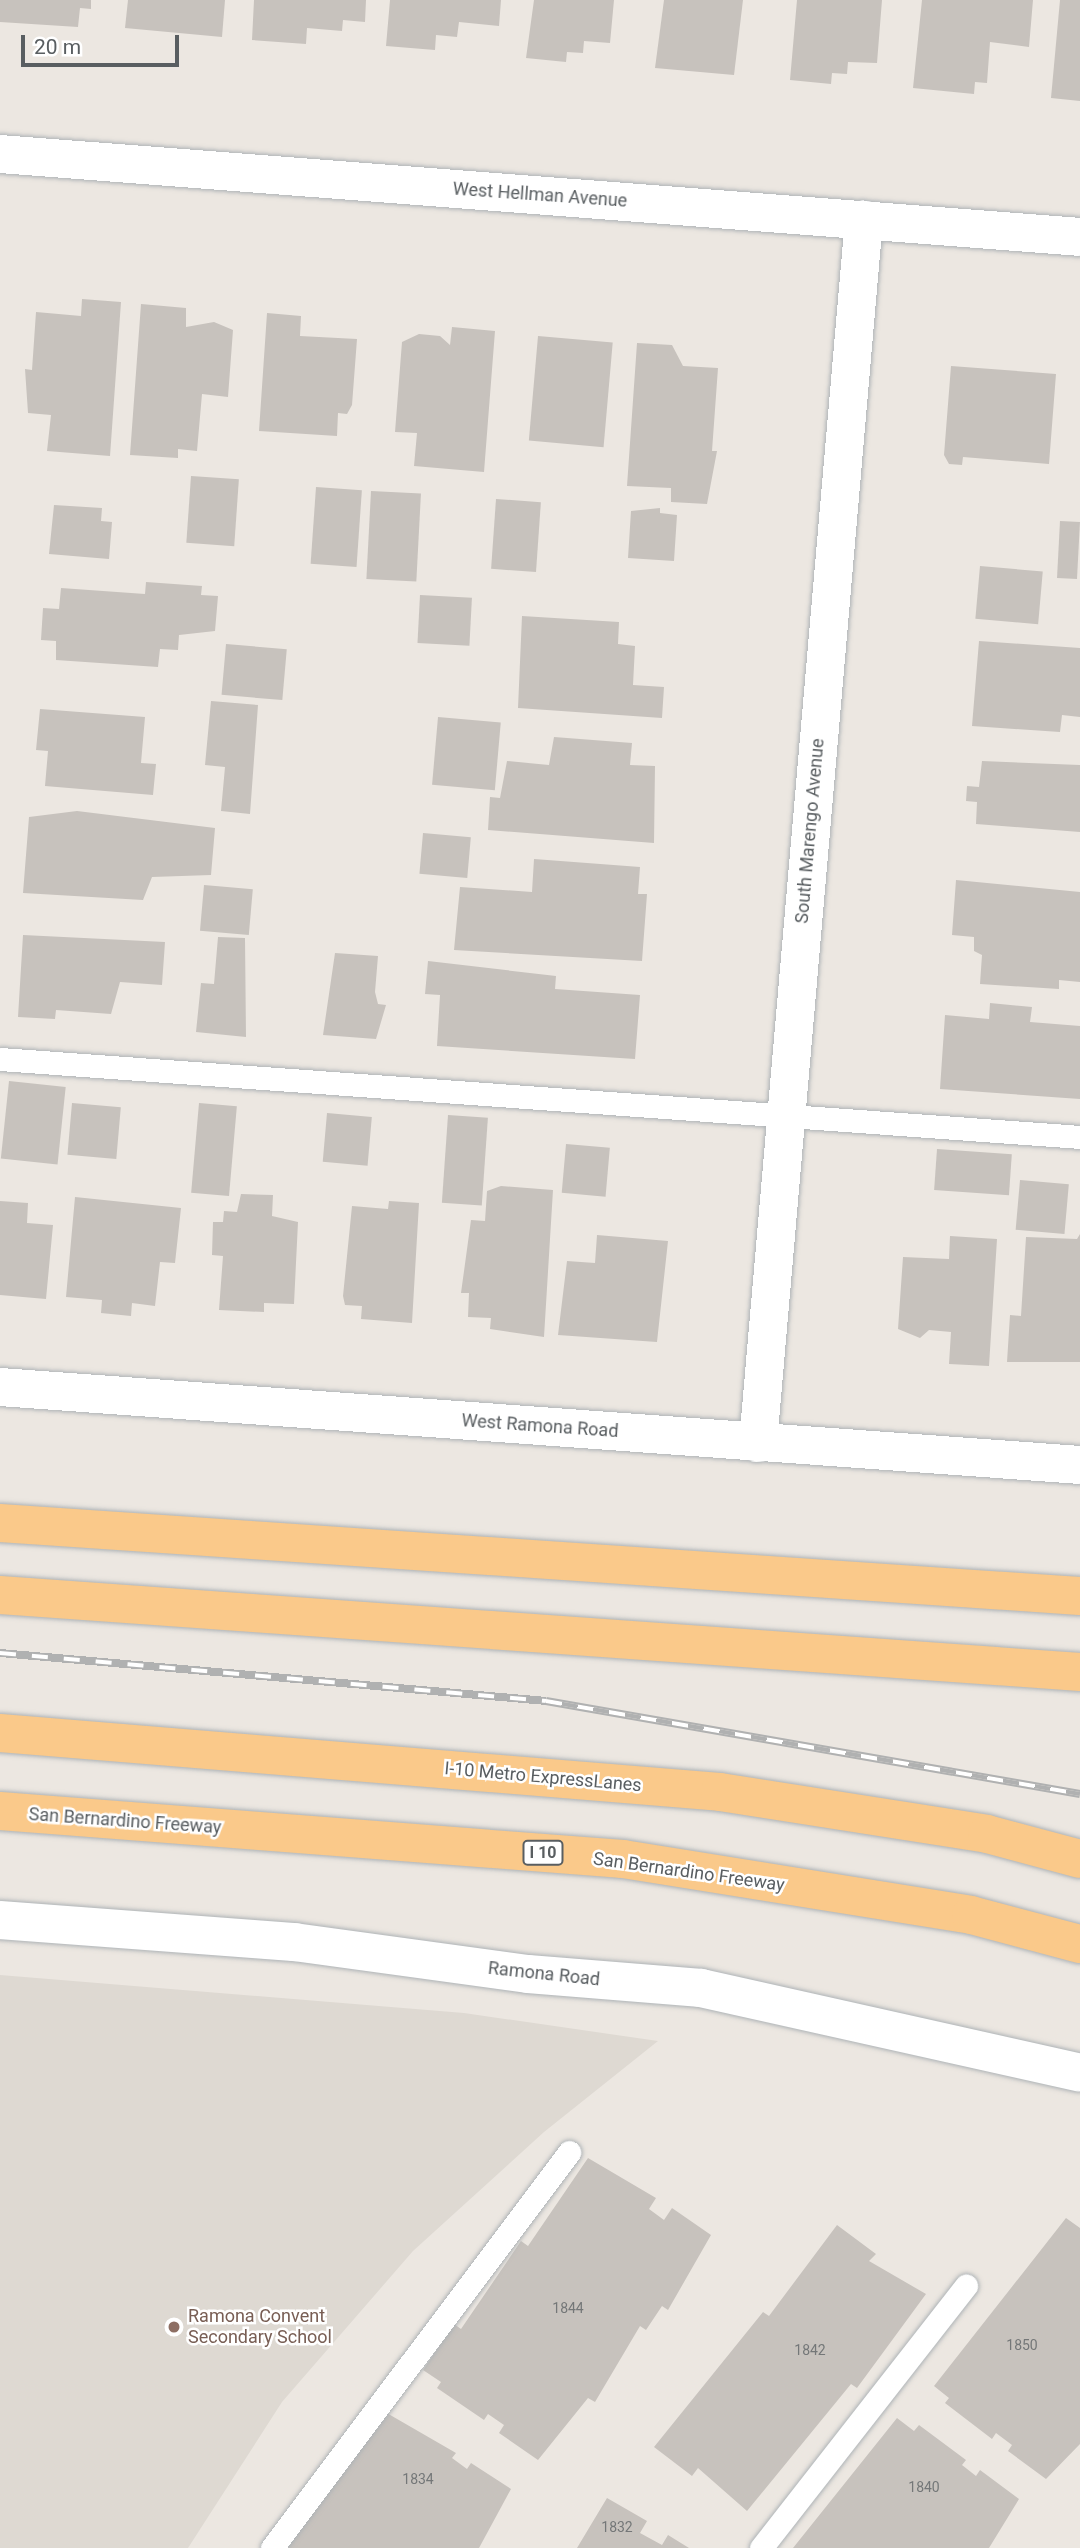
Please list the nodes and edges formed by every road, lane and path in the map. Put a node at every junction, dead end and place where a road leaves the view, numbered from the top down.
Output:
1 (0, 154) edge
2 (864, 220) junction
3 (1080, 237) edge
4 (0, 1059) edge
5 (785, 1116) junction
6 (1080, 1137) edge
7 (0, 1387) edge
8 (758, 1443) junction
9 (1080, 1465) edge
10 (0, 1523) edge
11 (0, 1595) edge
12 (1080, 1596) edge
13 (1080, 1672) edge
14 (0, 1733) edge
15 (0, 1811) edge
16 (1080, 1859) edge
17 (0, 1920) edge
18 (1080, 1944) edge
19 (1080, 2073) edge
20 (569, 2152) dead end
21 (966, 2286) dead end
22 (272, 2548) edge
23 (761, 2548) edge

1 - 2 street, West Hellman Avenue
2 - 3 street, West Hellman Avenue
2 - 5 street, South Marengo Avenue
4 - 5 lane
5 - 6 lane
5 - 8 street, South Marengo Avenue
7 - 8 street, West Ramona Road
8 - 9 street, West Ramona Road
10 - 12 highway
11 - 13 highway
14 - 16 highway, I-10 Metro ExpressLanes
15 - 18 highway, San Bernardino Freeway / I 10
17 - 19 street, Ramona Road
20 - 22 lane
21 - 23 lane

